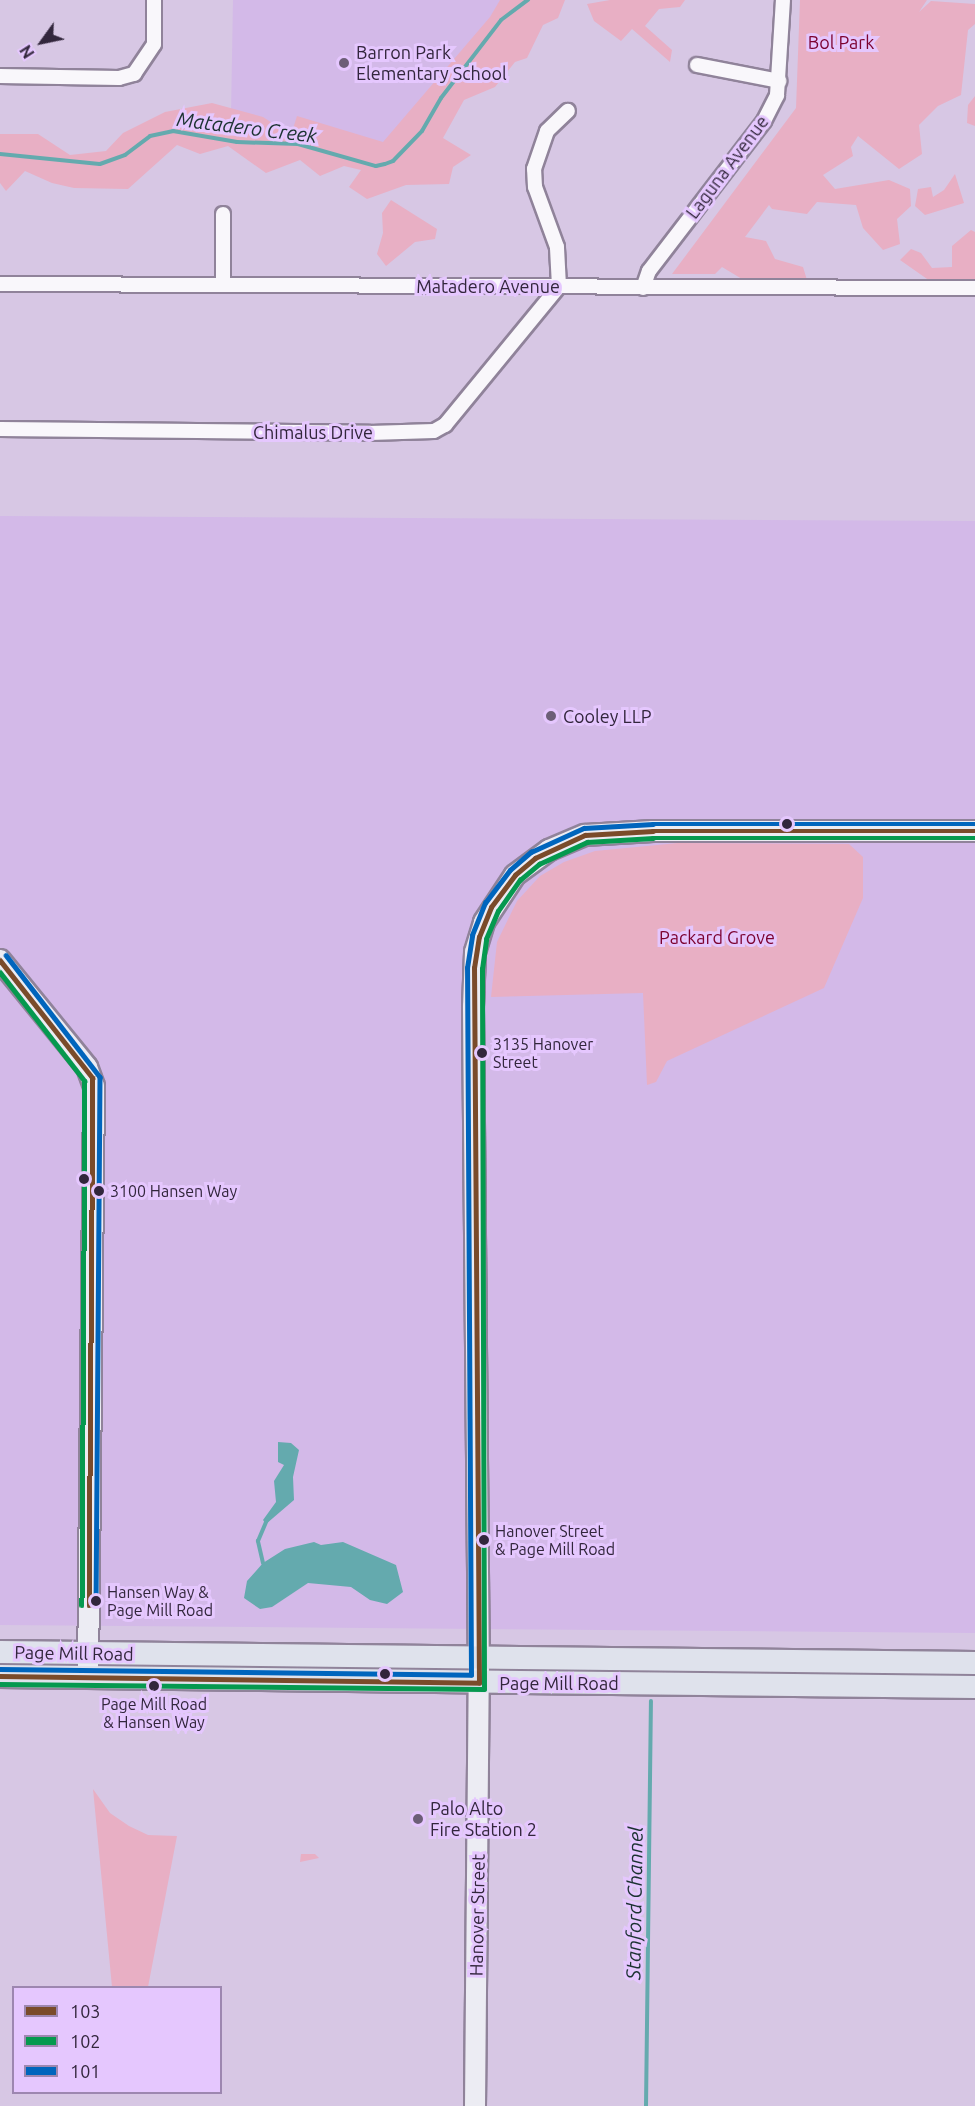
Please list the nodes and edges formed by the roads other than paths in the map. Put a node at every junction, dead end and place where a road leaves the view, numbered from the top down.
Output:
1 (154, 0) edge
2 (783, 0) edge
3 (697, 65) dead end
4 (0, 76) edge
5 (779, 81) junction
6 (568, 111) dead end
7 (223, 214) dead end
8 (0, 284) edge
9 (223, 285) junction
10 (559, 286) junction
11 (643, 288) junction
12 (975, 288) edge
13 (0, 429) edge
14 (975, 831) edge
15 (0, 960) edge
16 (0, 1652) edge
17 (88, 1654) junction
18 (479, 1656) junction
19 (975, 1663) edge
20 (0, 1676) edge
21 (88, 1677) junction
22 (479, 1683) junction
23 (975, 1687) edge
24 (475, 2106) edge

1 - 4 street
2 - 5 street, Laguna Avenue
3 - 5 street
5 - 11 street, Laguna Avenue
6 - 10 street
7 - 9 street
8 - 9 street, Matadero Avenue
9 - 10 street, Matadero Avenue
10 - 11 street, Matadero Avenue
10 - 13 street, Chimalus Drive
11 - 12 street, Matadero Avenue
14 - 18 street, Hanover Street
15 - 17 street
16 - 17 main road, Page Mill Road
17 - 18 main road, Page Mill Road
17 - 21 street
18 - 19 main road, Page Mill Road
18 - 22 street, Hanover Street
20 - 21 main road, Page Mill Road
21 - 22 main road, Page Mill Road
22 - 23 main road, Page Mill Road
22 - 24 street, Hanover Street

